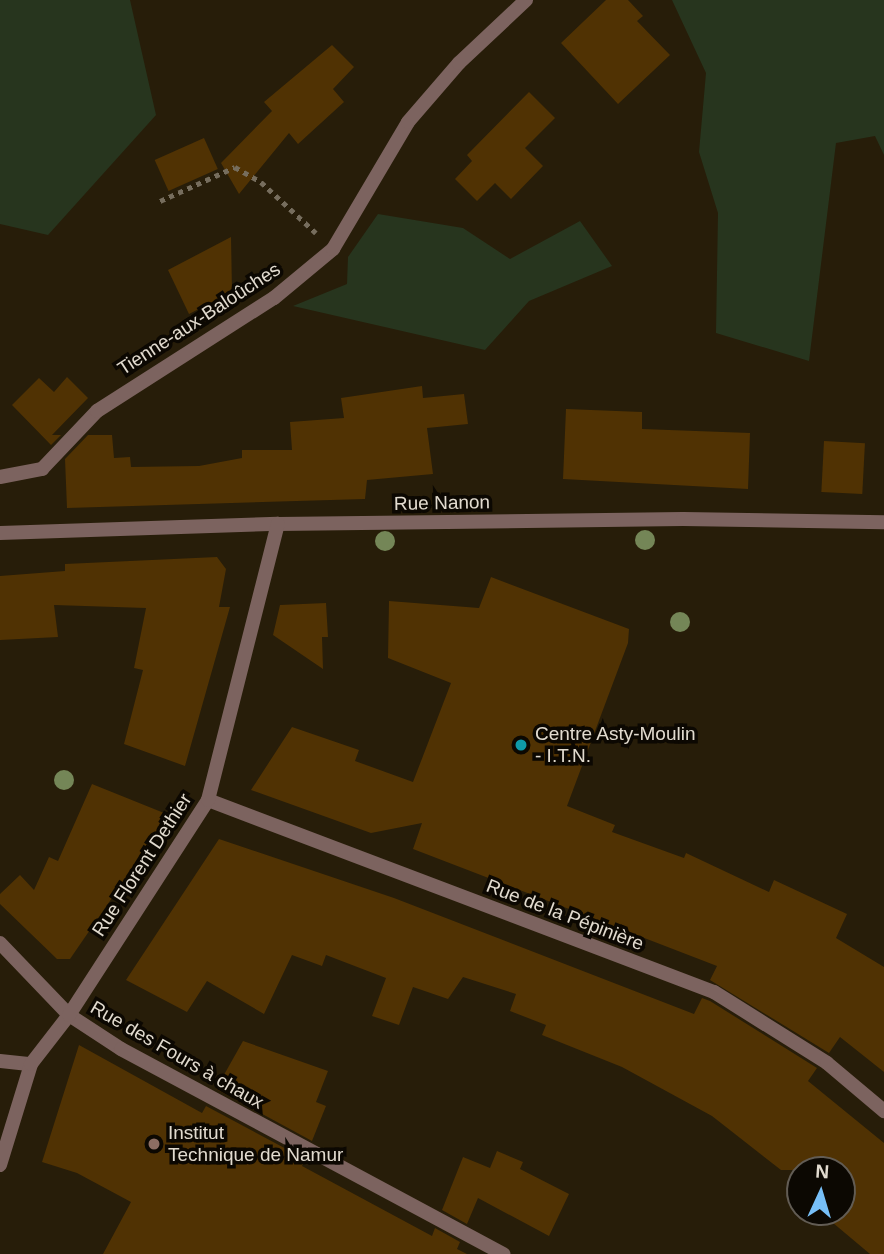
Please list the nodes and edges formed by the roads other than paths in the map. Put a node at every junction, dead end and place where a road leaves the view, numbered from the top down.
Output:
1 (526, 0) edge
2 (0, 477) edge
3 (884, 522) edge
4 (278, 524) junction
5 (0, 533) edge
6 (208, 800) junction
7 (0, 943) edge
8 (69, 1015) junction
9 (0, 1061) edge
10 (31, 1064) junction
11 (884, 1111) edge
12 (0, 1165) edge
13 (503, 1254) edge

1 - 2 street, Tienne-aux-Baloûches
3 - 4 street, Rue Nanon
4 - 5 street, Rue Nanon
4 - 6 street, Rue Florent Dethier
6 - 8 street, Rue Florent Dethier
6 - 11 street, Rue de la Pépinière
7 - 8 street, Rue des Fours à chaux
8 - 10 street, Rue Florent Dethier
8 - 13 street, Rue des Fours à chaux
9 - 10 street
10 - 12 street, Rue Florent Dethier

